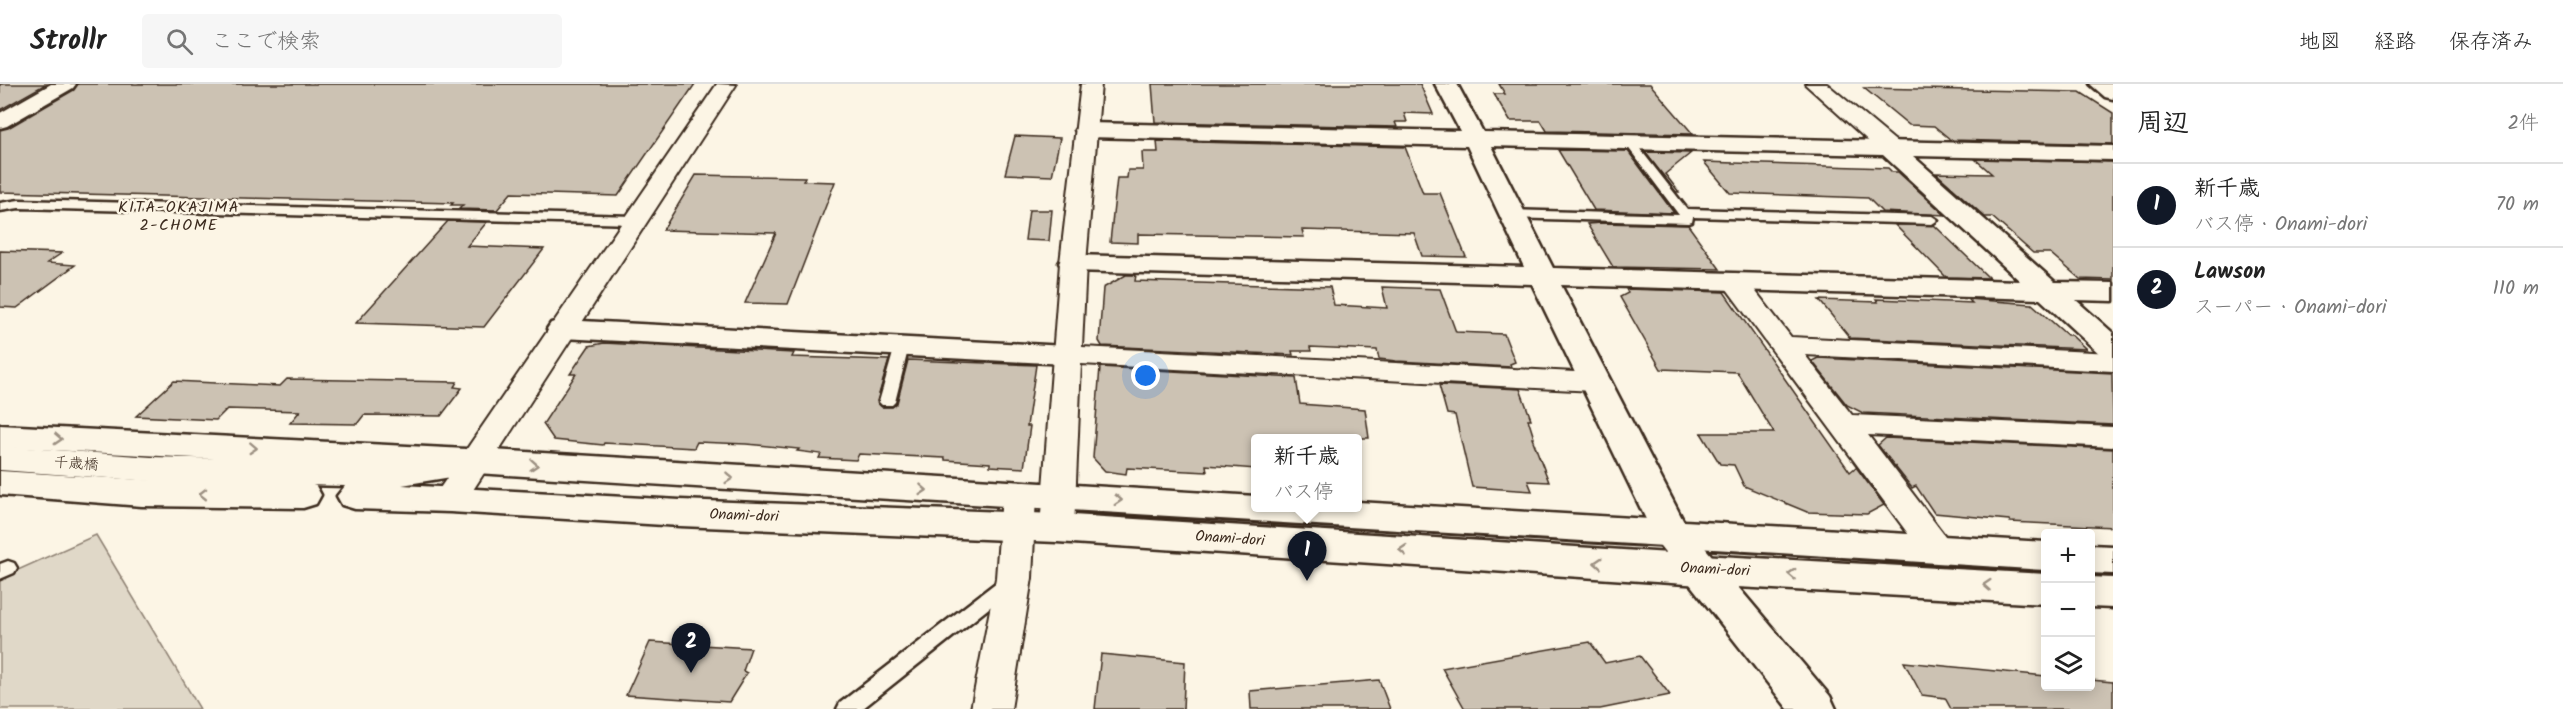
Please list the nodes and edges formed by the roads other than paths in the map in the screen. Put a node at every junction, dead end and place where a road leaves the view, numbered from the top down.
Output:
1 (66, 84) edge
2 (1091, 84) edge
3 (1446, 84) edge
4 (1815, 84) edge
5 (2101, 84) edge
6 (726, 85) edge
7 (2113, 92) edge
8 (0, 122) edge
9 (1087, 130) junction
10 (1475, 138) junction
11 (1629, 142) junction
12 (1890, 149) junction
13 (2113, 153) edge
14 (0, 207) edge
15 (1684, 213) junction
16 (1510, 214) junction
17 (634, 220) junction
18 (1932, 220) dead end
19 (1073, 263) junction
20 (1542, 276) junction
21 (1734, 281) junction
22 (2047, 290) junction
23 (2113, 292) edge
24 (562, 328) junction
25 (1784, 345) junction
26 (902, 346) junction
27 (2113, 349) edge
28 (1066, 355) junction
29 (2113, 362) edge
30 (1593, 382) junction
31 (887, 402) dead end
32 (1841, 424) junction
33 (0, 436) edge
34 (2113, 437) edge
35 (0, 458) edge
36 (476, 462) junction
37 (237, 471) junction
38 (0, 483) edge
39 (303, 495) junction
40 (450, 499) junction
41 (1019, 511) junction
42 (1058, 512) junction
43 (1670, 532) junction
44 (1938, 549) junction
45 (2041, 556) edge
46 (2095, 558) edge
47 (2113, 560) edge
48 (1701, 570) junction
49 (1014, 578) junction
50 (2041, 589) edge
51 (2095, 592) edge
52 (2113, 593) edge
53 (847, 709) edge
54 (991, 709) edge
55 (1815, 709) edge

1 - 8 street
2 - 9 street
3 - 10 street
4 - 12 street
5 - 7 street
6 - 17 street
9 - 10 street
9 - 19 street
10 - 11 street
10 - 16 street
11 - 12 street
11 - 15 lane
12 - 13 street
12 - 22 street
14 - 17 lane
15 - 16 lane
15 - 18 lane
16 - 20 street
17 - 24 street
19 - 20 street
19 - 28 street
20 - 21 street
20 - 30 street
21 - 22 street
21 - 25 street
22 - 23 street
22 - 27 street
24 - 26 street
24 - 36 street
25 - 29 street
25 - 32 street
26 - 28 street
26 - 31 lane
28 - 30 street
28 - 42 street
30 - 43 street
32 - 34 street
32 - 44 street
33 -> 36 street
35 - 37 street, 千歳橋
36 - 37 street, 千歳橋
36 - 40 street
36 -> 41 street, Onami-dori
37 - 39 street
39 -> 38 street, Onami-dori
39 - 40 street, Onami-dori
40 - 41 street, Onami-dori
41 - 42 street, Onami-dori
41 - 49 street
42 -> 43 street, Onami-dori
48 -> 42 street, Onami-dori
43 - 44 street, Onami-dori
43 - 48 street
44 - 45 street, Onami-dori
46 - 47 street
50 -> 48 street, Onami-dori
48 - 55 street
49 - 53 lane
49 - 54 street
51 - 52 street

